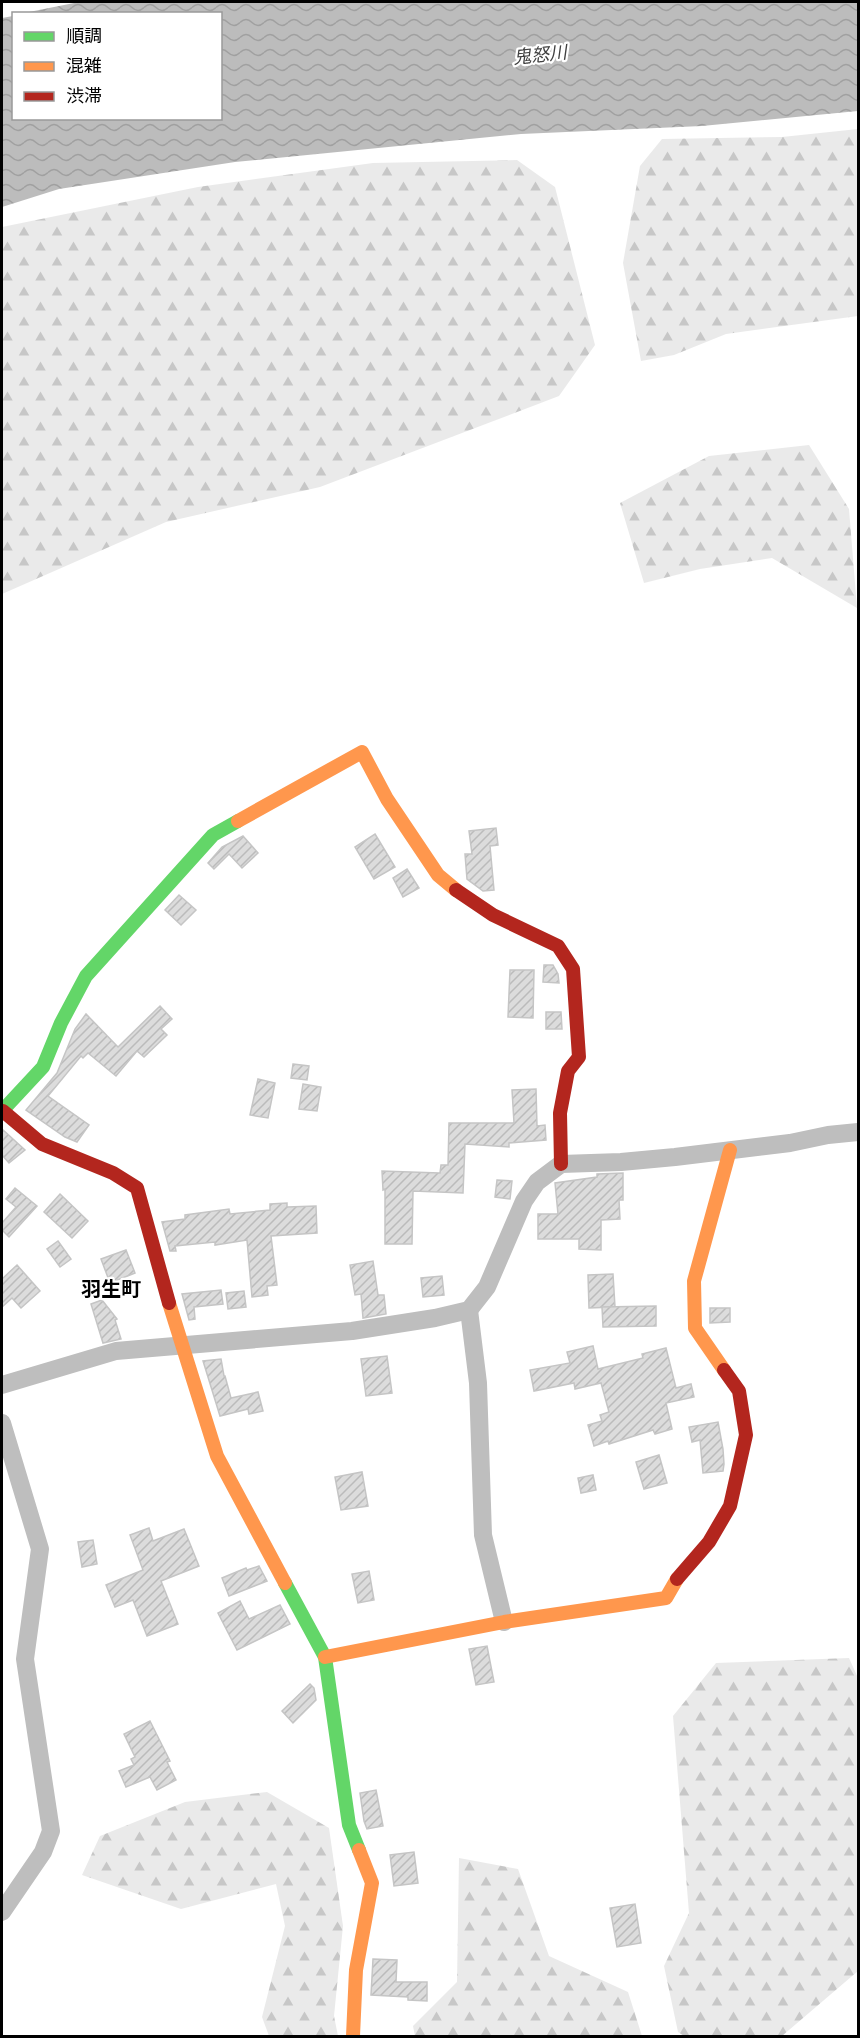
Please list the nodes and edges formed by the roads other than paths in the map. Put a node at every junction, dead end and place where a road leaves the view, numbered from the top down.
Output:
1 (2, 1111) edge
2 (858, 1132) edge
3 (730, 1150) junction
4 (561, 1164) junction
5 (470, 1310) junction
6 (181, 1346) junction
7 (2, 1385) edge
8 (2, 1423) edge
9 (504, 1622) junction
10 (325, 1657) junction
11 (2, 1912) edge
12 (352, 2037) edge

1 - 4 street
1 - 6 street
2 - 3 street
3 - 4 street
3 - 9 street
4 - 5 street
5 - 6 street
5 - 9 street
6 - 7 street
6 - 10 street
8 - 11 street
9 - 10 street
10 - 12 street

